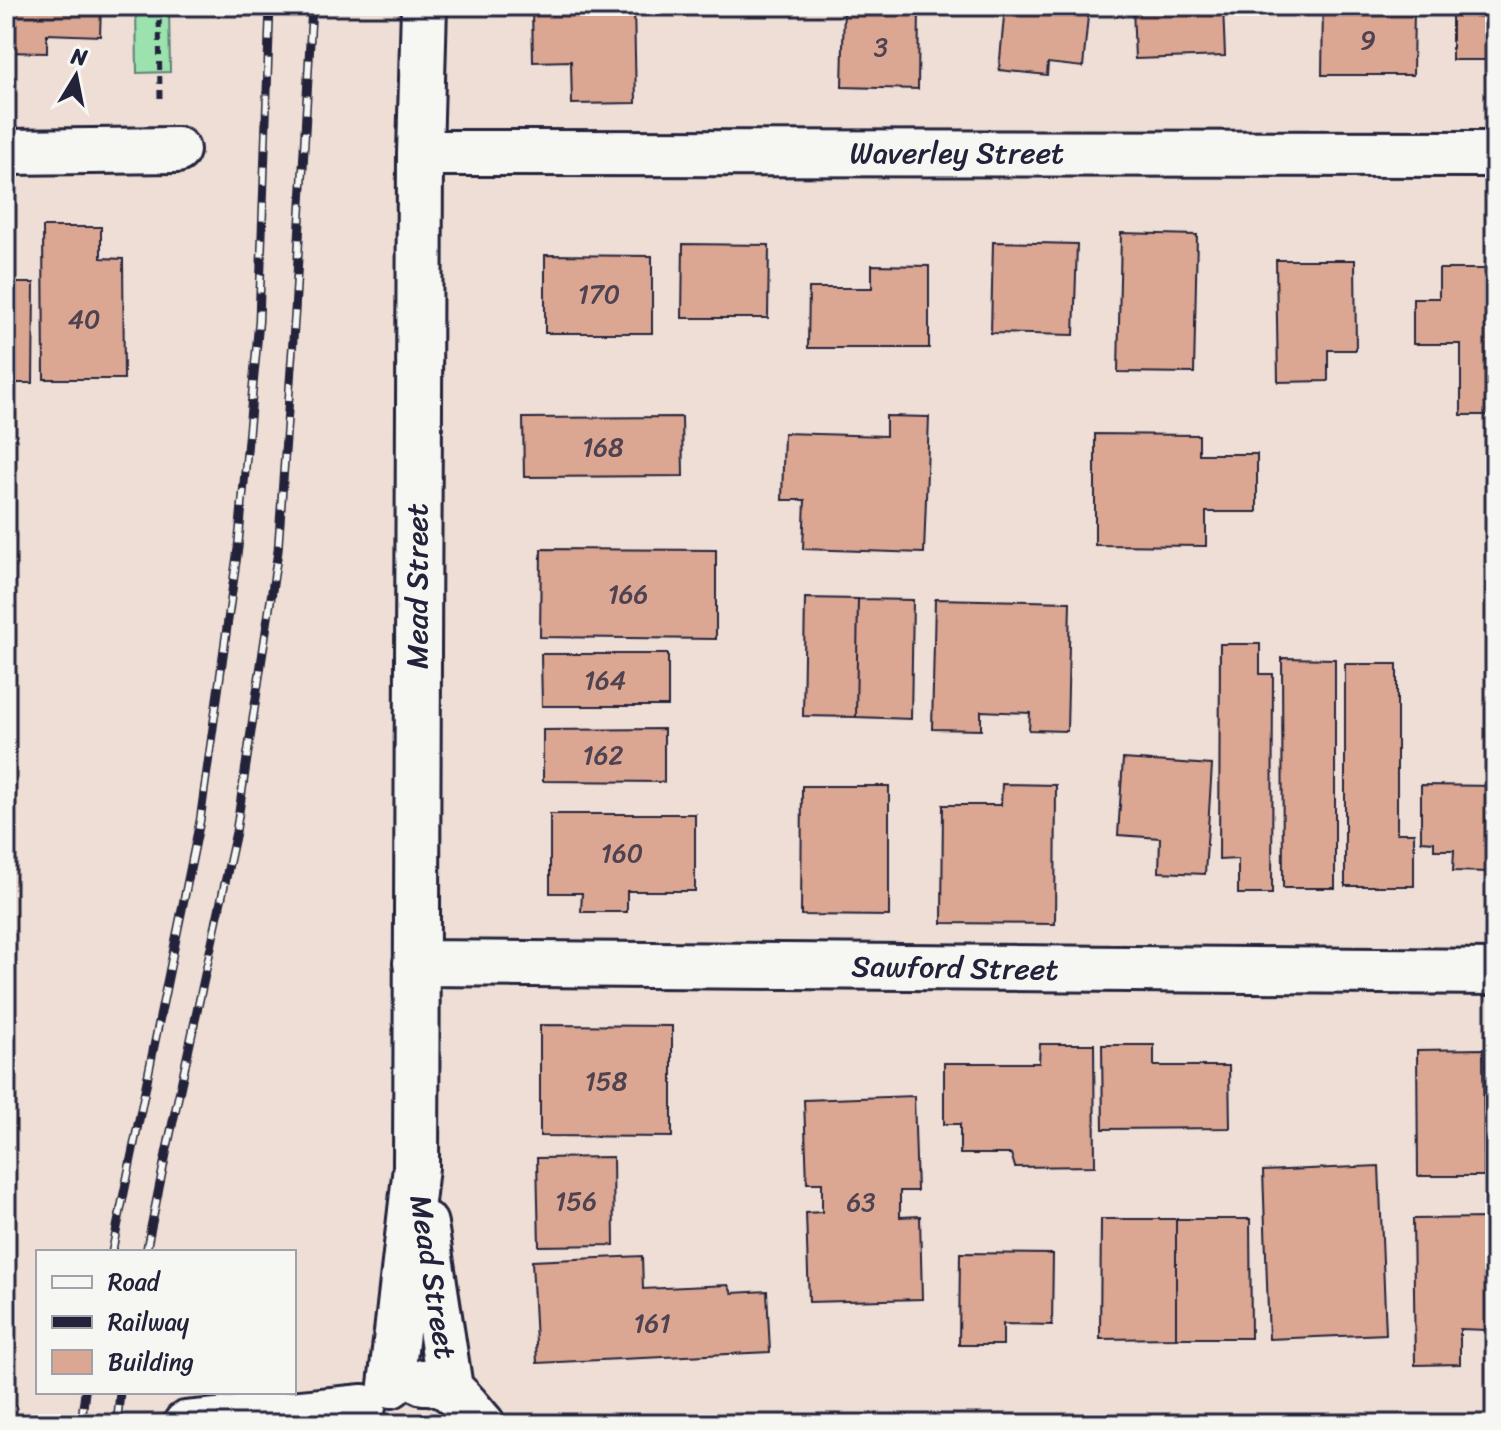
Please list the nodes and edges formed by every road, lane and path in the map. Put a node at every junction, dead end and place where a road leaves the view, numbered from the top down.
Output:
1 (159, 6) edge
2 (424, 6) edge
3 (169, 150) joint
4 (6, 152) edge
5 (420, 153) junction
6 (1495, 154) edge
7 (416, 963) junction
8 (1495, 972) edge
9 (416, 1167) junction
10 (450, 1388) junction
11 (370, 1405) edge
12 (186, 1424) edge
13 (482, 1424) edge

1 - 3 path
2 - 5 street, Mead Street
3 - 4 street
5 - 6 street, Waverley Street
5 - 7 street, Mead Street
7 - 8 street, Sawford Street
7 - 9 street, Mead Street
9 - 10 street, Mead Street
9 - 11 street, Mead Street
10 - 11 street
10 - 13 street
11 - 12 street

